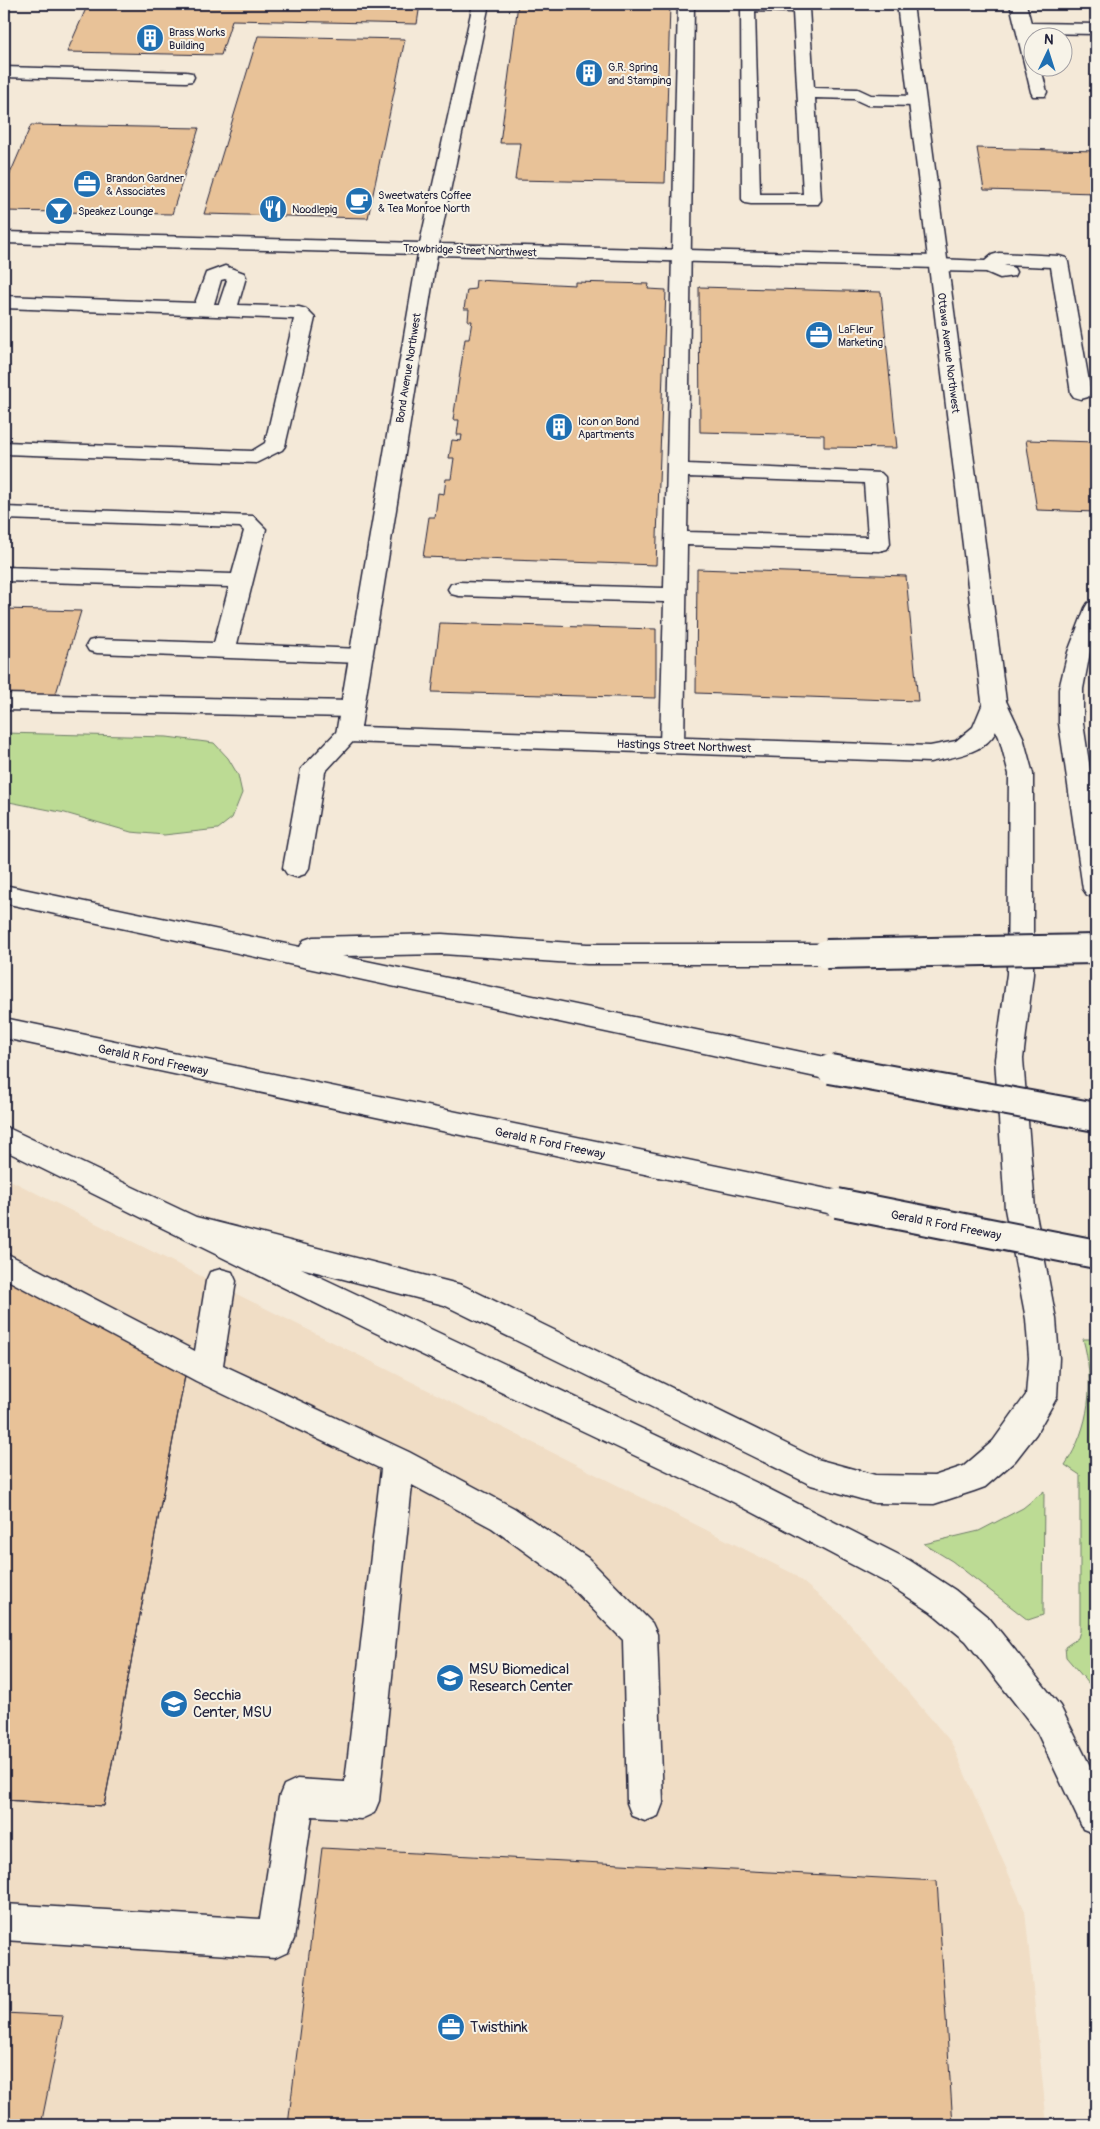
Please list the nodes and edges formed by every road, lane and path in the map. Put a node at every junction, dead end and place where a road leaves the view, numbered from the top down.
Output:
1 (481, 4) edge
2 (686, 4) edge
3 (905, 4) edge
4 (1018, 4) edge
5 (1024, 28) edge
6 (1072, 29) edge
7 (1096, 29) edge
8 (4, 72) edge
9 (186, 77) dead end
10 (1036, 78) edge
11 (1039, 92) dead end
12 (807, 98) junction
13 (916, 101) junction
14 (4, 238) edge
15 (234, 244) junction
16 (429, 249) junction
17 (683, 256) junction
18 (938, 263) junction
19 (225, 272) junction
20 (4, 302) edge
21 (202, 310) junction
22 (227, 310) junction
23 (1081, 393) dead end
24 (4, 448) edge
25 (679, 470) junction
26 (4, 513) edge
27 (677, 538) junction
28 (4, 574) edge
29 (242, 581) junction
30 (459, 588) dead end
31 (676, 596) junction
32 (1096, 608) edge
33 (97, 646) dead end
34 (224, 650) junction
35 (361, 656) junction
36 (994, 701) junction
37 (4, 702) edge
38 (352, 709) junction
39 (348, 734) junction
40 (672, 745) junction
41 (296, 868) dead end
42 (1096, 889) edge
43 (4, 894) edge
44 (268, 948) junction
45 (1096, 949) edge
46 (4, 1028) edge
47 (1096, 1117) edge
48 (4, 1137) edge
49 (187, 1227) junction
50 (1096, 1254) edge
51 (4, 1264) edge
52 (221, 1281) dead end
53 (207, 1372) junction
54 (398, 1462) junction
55 (645, 1803) dead end
56 (1096, 1816) edge
57 (4, 1922) edge

1 - 16 main road, Bond Avenue Northwest
2 - 17 main road
3 - 13 main road, Ottawa Avenue Northwest
4 - 5 main road
6 - 7 main road
8 - 9 main road
10 - 11 main road
12 - 12 main road
12 - 13 main road
13 - 18 main road, Ottawa Avenue Northwest
14 - 15 main road, Trowbridge Street Northwest
15 - 16 main road, Trowbridge Street Northwest
15 - 19 main road
16 - 17 main road, Trowbridge Street Northwest
16 - 35 main road, Bond Avenue Northwest
17 - 18 main road, Trowbridge Street Northwest
17 - 25 main road
18 - 23 main road, Trowbridge Street Northwest
18 - 36 main road, Ottawa Avenue Northwest
19 - 21 main road
19 - 22 main road
20 - 21 main road
21 - 22 main road
22 - 24 main road
25 - 27 main road
25 - 27 main road
26 - 29 main road
27 - 31 main road
28 - 29 main road
29 - 34 main road
30 - 31 main road
31 - 40 main road
32 - 42 main road
33 - 34 main road
34 - 35 main road
35 - 38 main road, Bond Avenue Northwest
36 - 40 main road, Hastings Street Northwest
36 - 49 main road
37 - 38 main road
38 - 39 main road, Bond Avenue Northwest
39 - 40 main road, Hastings Street Northwest
39 - 41 main road
43 - 44 main road
44 - 45 main road, bridge
44 - 47 main road, bridge
46 - 50 main road, Gerald R Ford Freeway, bridge
48 - 49 main road
49 - 56 main road
51 - 53 main road
52 - 53 main road
53 - 54 main road
54 - 55 main road
54 - 57 main road

